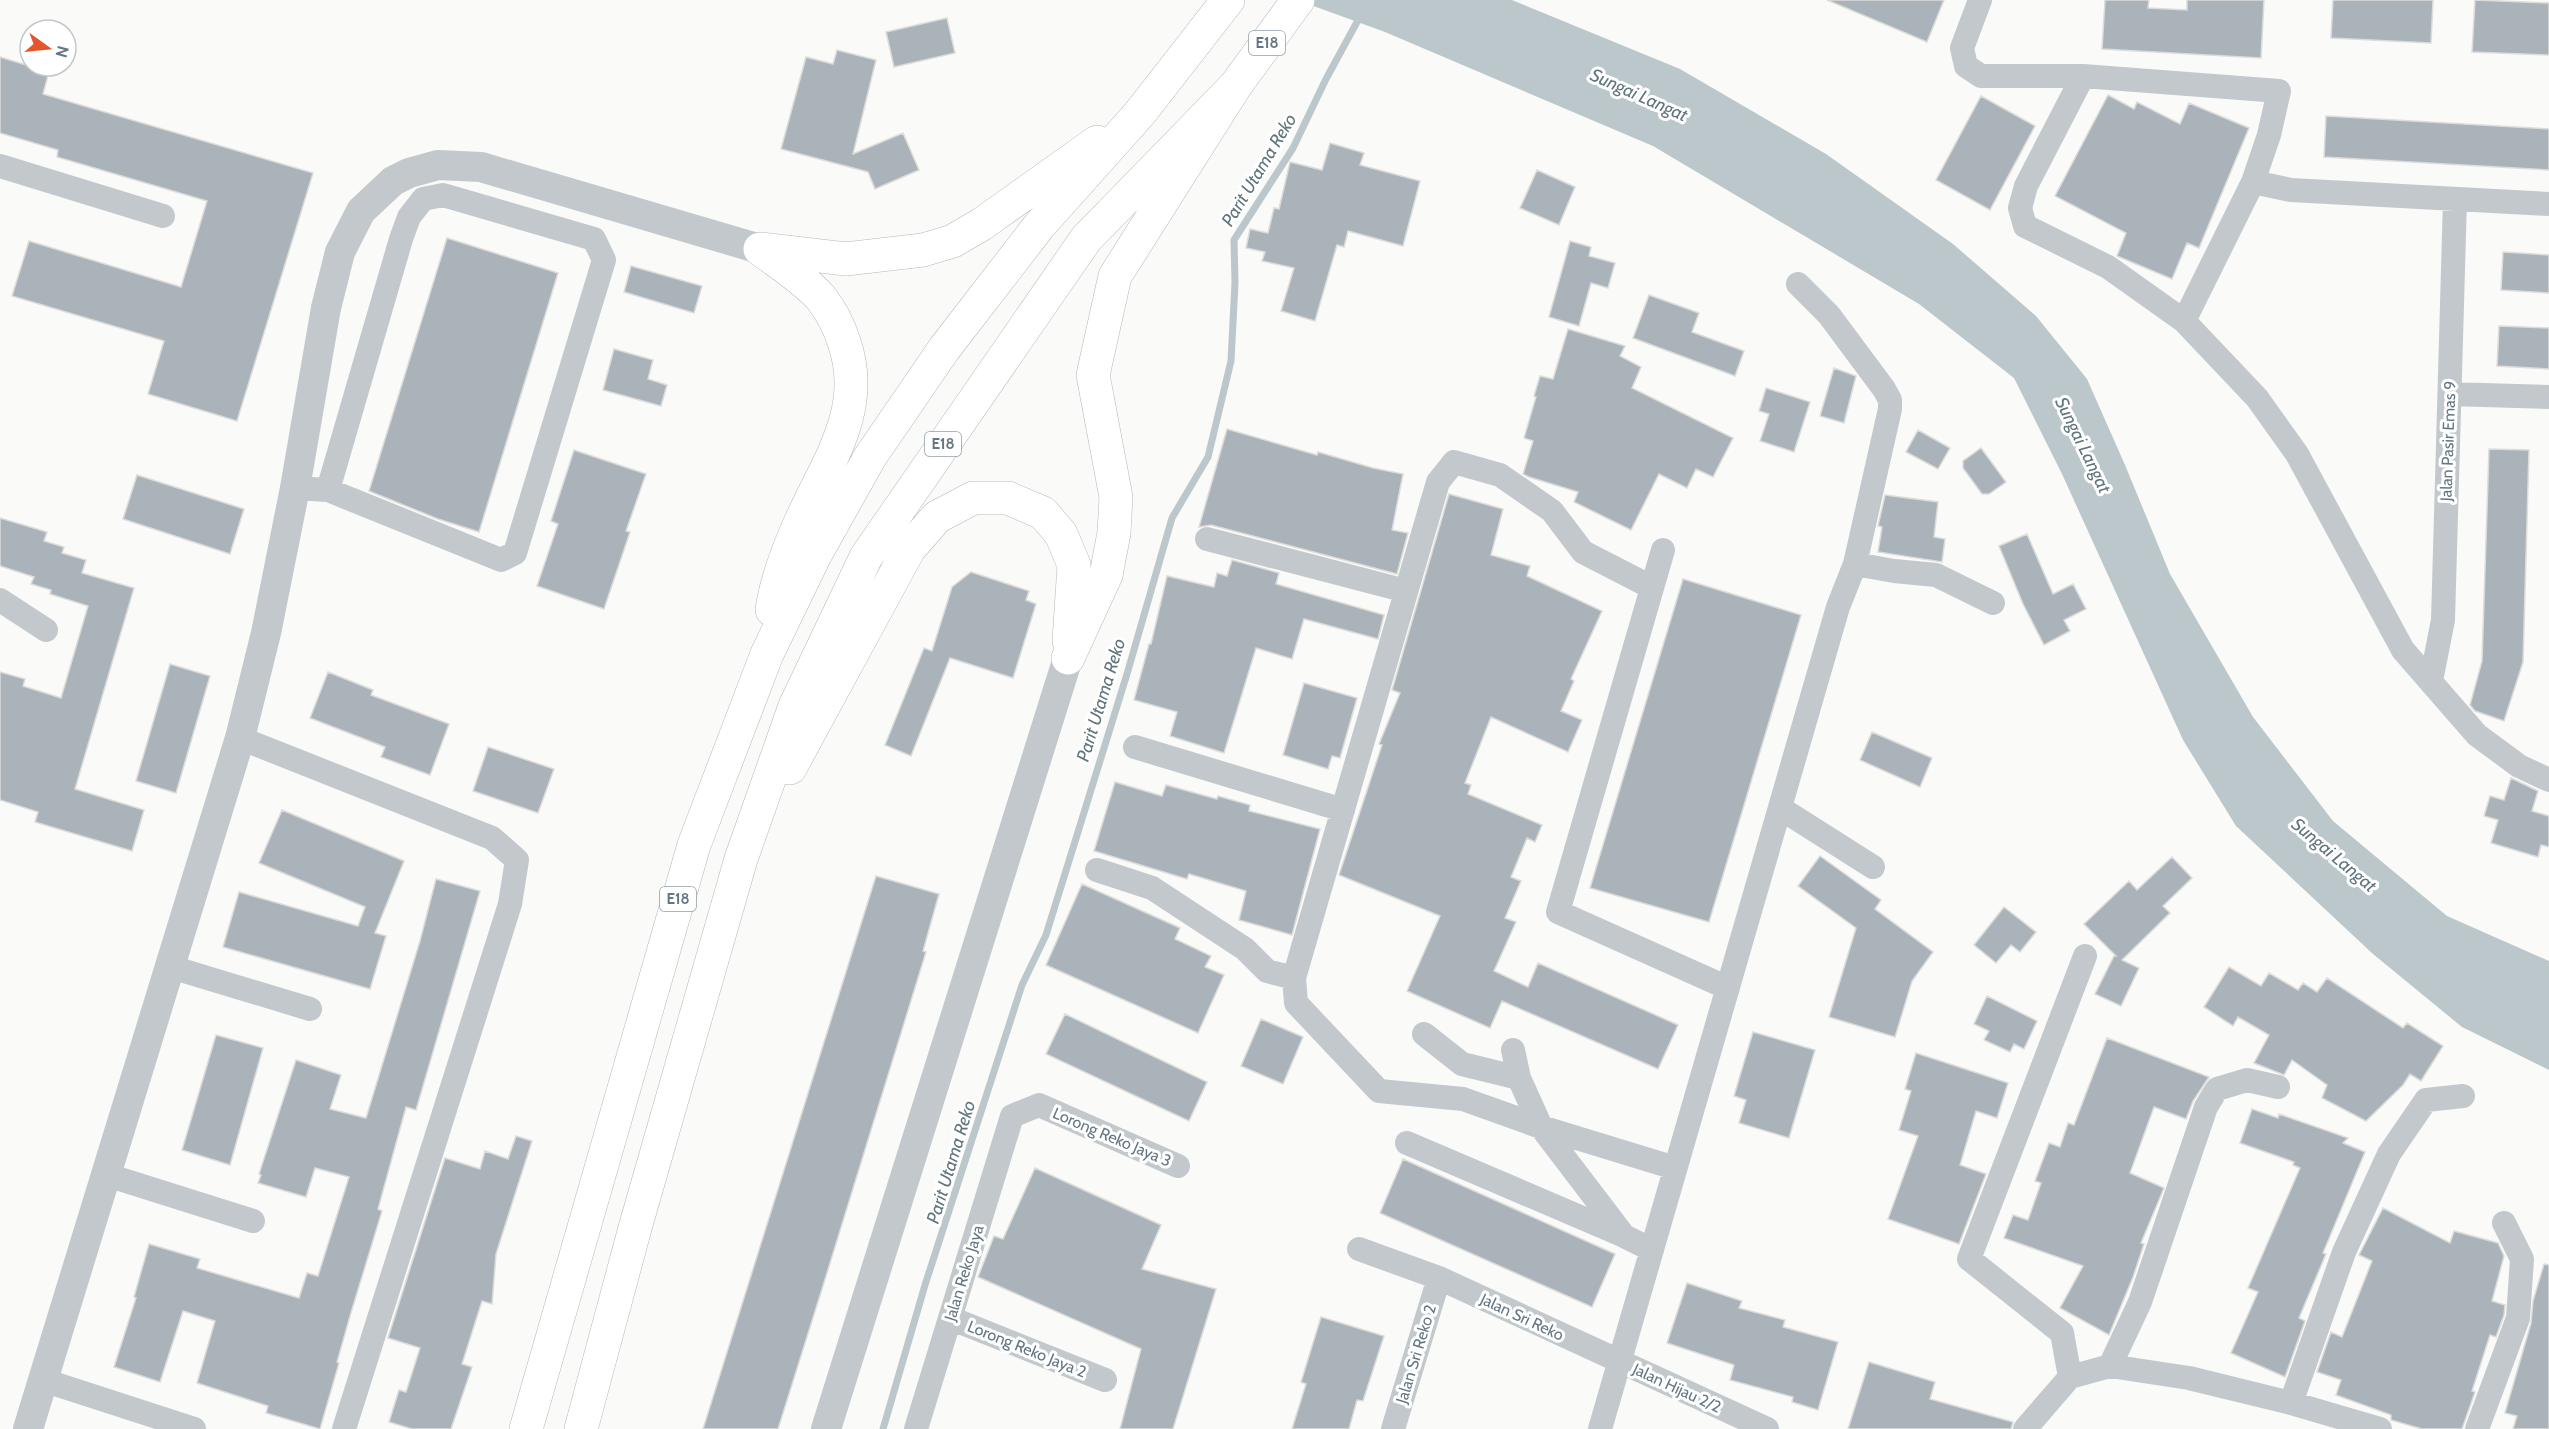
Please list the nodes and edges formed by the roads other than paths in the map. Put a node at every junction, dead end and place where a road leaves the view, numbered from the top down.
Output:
1 (1228, 0) edge
2 (1298, 0) edge
3 (1980, 0) edge
4 (2083, 76) junction
5 (1236, 85) junction
6 (1140, 112) junction
7 (0, 166) edge
8 (2253, 182) junction
9 (2455, 199) junction
10 (2549, 204) edge
11 (164, 216) dead end
12 (760, 249) junction
13 (1798, 284) dead end
14 (2184, 321) junction
15 (2450, 394) junction
16 (2549, 397) edge
17 (296, 488) junction
18 (328, 490) junction
19 (1207, 539) dead end
20 (1663, 550) dead end
21 (1855, 564) junction
22 (1651, 587) junction
23 (1406, 591) junction
24 (0, 600) edge
25 (1993, 603) dead end
26 (46, 630) dead end
27 (767, 654) junction
28 (1068, 658) junction
29 (2431, 681) junction
30 (240, 738) junction
31 (1135, 747) dead end
32 (2549, 780) edge
33 (1780, 808) junction
34 (1343, 810) junction
35 (741, 859) junction
36 (1873, 867) dead end
37 (1097, 870) dead end
38 (2085, 956) dead end
39 (171, 967) junction
40 (1294, 978) junction
41 (1728, 988) junction
42 (310, 1010) dead end
43 (1424, 1034) dead end
44 (1513, 1050) dead end
45 (1520, 1078) junction
46 (2278, 1087) dead end
47 (2463, 1096) dead end
48 (1012, 1116) joint
49 (1541, 1127) junction
50 (1407, 1143) dead end
51 (1178, 1166) dead end
52 (1676, 1168) junction
53 (107, 1175) junction
54 (254, 1221) dead end
55 (2504, 1222) dead end
56 (1624, 1236) junction
57 (1359, 1249) dead end
58 (1652, 1250) junction
59 (1439, 1278) junction
60 (950, 1318) junction
61 (1619, 1361) junction
62 (2110, 1366) junction
63 (2070, 1377) junction
64 (43, 1380) junction
65 (1105, 1380) dead end
66 (2291, 1403) junction
67 (28, 1429) edge
68 (194, 1429) edge
69 (344, 1429) edge
70 (526, 1429) edge
71 (581, 1429) edge
72 (826, 1429) edge
73 (916, 1429) edge
74 (1393, 1429) edge
75 (1600, 1429) edge
76 (1767, 1429) edge
77 (2025, 1429) edge
78 (2380, 1429) edge
79 (2477, 1429) edge

1 - 6 highway, E18
2 - 5 highway, E18
3 - 4 street
4 - 8 street
4 - 14 street
5 - 28 highway
5 - 35 highway, E18
6 - 12 highway
6 - 27 highway, E18
7 - 11 street
8 - 9 street
8 - 14 street
9 - 10 street
9 - 15 street, Jalan Pasir Emas 9
12 - 17 street
12 - 27 highway
13 - 21 street
14 - 29 street
15 - 16 street
15 - 29 street, Jalan Pasir Emas 9
17 - 18 street
17 - 30 street
18 - 18 street
19 - 23 street
20 - 22 street
21 - 25 street
21 - 33 street
22 - 23 street
22 - 41 street
23 - 34 street
24 - 26 street
27 - 70 highway, E18
28 - 35 highway
28 - 72 street
29 - 32 street
30 - 39 street
30 - 69 street
31 - 34 street
33 - 36 street
33 - 41 street
34 - 40 street
35 - 71 highway, E18
37 - 40 street
38 - 63 street
39 - 42 street
39 - 53 street
40 - 49 street
41 - 52 street
43 - 45 street
44 - 45 street
45 - 49 street
46 - 62 street
47 - 66 street
48 - 51 street, Lorong Reko Jaya 3
48 - 60 street, Jalan Reko Jaya
49 - 52 street
49 - 56 street
50 - 56 street
52 - 58 street
53 - 54 street
53 - 64 street
55 - 79 street
56 - 58 street
57 - 59 street, Jalan Sri Reko
58 - 61 street
59 - 61 street, Jalan Sri Reko
59 - 74 street, Jalan Sri Reko 2
60 - 65 street, Lorong Reko Jaya 2
60 - 73 street, Jalan Reko Jaya
61 - 75 street
61 - 76 street, Jalan Hijau 2/2
62 - 63 street
62 - 66 street
63 - 77 street
64 - 67 street
64 - 68 street
66 - 78 street

